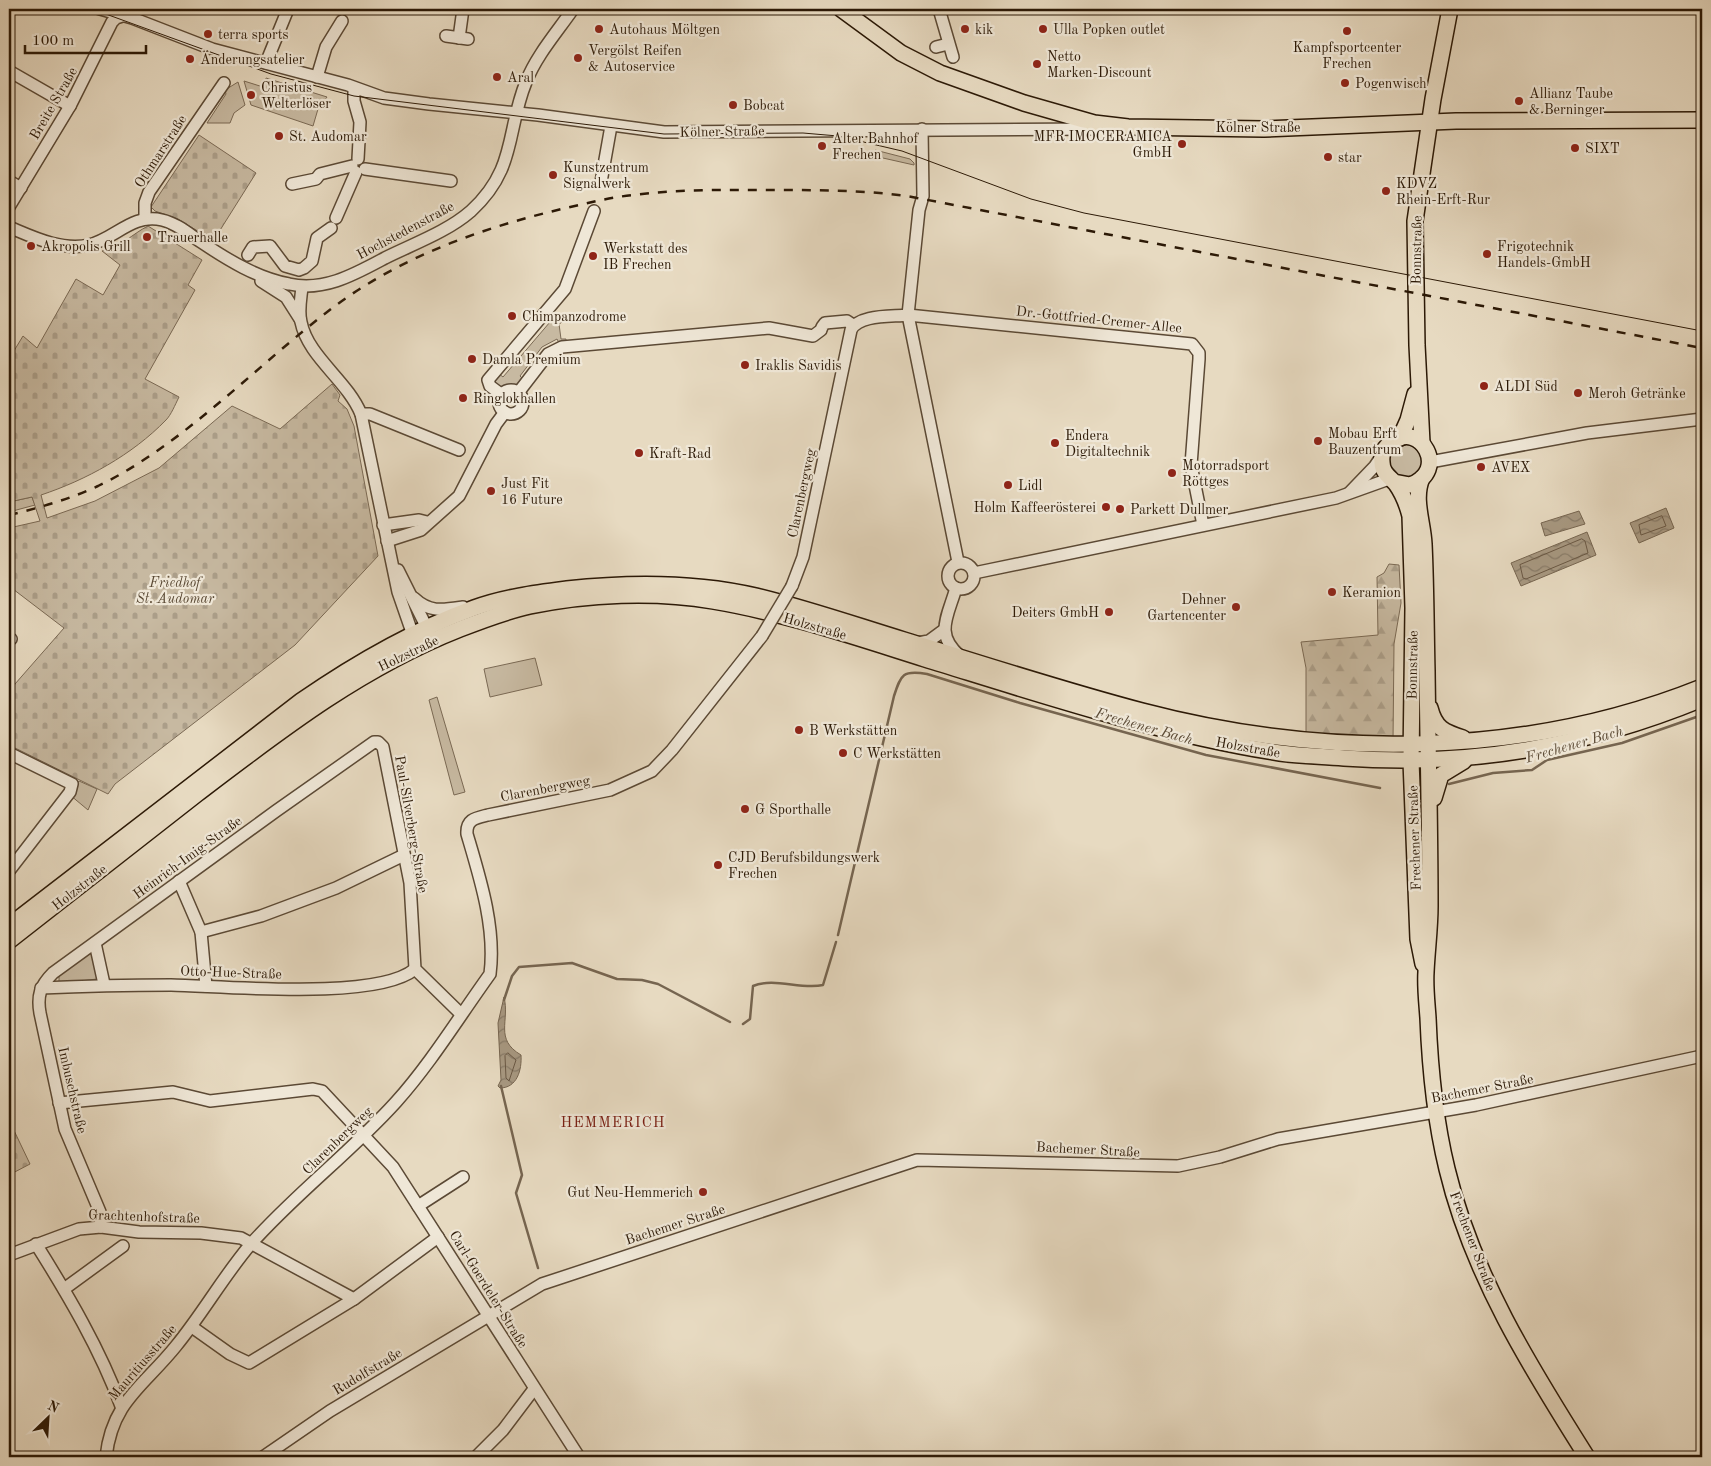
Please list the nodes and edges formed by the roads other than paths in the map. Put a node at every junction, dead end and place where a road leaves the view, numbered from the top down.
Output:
1 (100, 9) edge
2 (288, 9) edge
3 (463, 9) edge
4 (573, 9) edge
5 (841, 9) edge
6 (940, 9) edge
7 (1450, 9) edge
8 (122, 16) junction
9 (342, 21) dead end
10 (446, 36) dead end
11 (948, 44) junction
12 (936, 47) dead end
13 (953, 57) dead end
14 (266, 63) junction
15 (9, 71) edge
16 (317, 77) junction
17 (224, 83) dead end
18 (354, 89) junction
19 (70, 106) junction
20 (518, 113) junction
21 (1702, 120) edge
22 (1430, 122) junction
23 (611, 126) junction
24 (922, 128) junction
25 (1093, 129) dead end
26 (358, 167) junction
27 (9, 181) edge
28 (450, 181) dead end
29 (601, 182) dead end
30 (292, 184) dead end
31 (21, 188) junction
32 (9, 207) edge
33 (594, 211) dead end
34 (145, 219) junction
35 (9, 227) edge
36 (248, 255) dead end
37 (238, 265) junction
38 (302, 287) junction
39 (908, 315) junction
40 (300, 319) junction
41 (852, 330) junction
42 (1418, 375) junction
43 (518, 393) junction
44 (502, 395) junction
45 (504, 412) junction
46 (360, 414) junction
47 (1702, 419) edge
48 (1400, 438) junction
49 (1422, 443) junction
50 (459, 450) dead end
51 (1383, 454) junction
52 (1430, 462) junction
53 (1422, 478) junction
54 (1392, 480) junction
55 (1348, 493) junction
56 (428, 522) junction
57 (384, 524) junction
58 (1204, 525) junction
59 (387, 541) junction
60 (392, 560) junction
61 (958, 562) junction
62 (974, 573) junction
63 (956, 588) junction
64 (412, 596) junction
65 (478, 607) junction
66 (944, 630) junction
67 (429, 634) junction
68 (414, 640) junction
69 (915, 643) junction
70 (962, 657) junction
71 (1702, 686) edge
72 (1428, 698) junction
73 (1702, 699) edge
74 (1469, 740) junction
75 (378, 742) joint
76 (1427, 744) junction
77 (1411, 746) junction
78 (9, 753) edge
79 (1467, 759) junction
80 (1411, 761) junction
81 (1428, 761) junction
82 (1430, 809) junction
83 (404, 855) junction
84 (9, 871) edge
85 (179, 881) junction
86 (9, 926) edge
87 (202, 932) junction
88 (9, 941) edge
89 (95, 943) junction
90 (415, 969) junction
91 (1425, 973) junction
92 (104, 984) junction
93 (206, 986) junction
94 (41, 988) junction
95 (461, 1014) junction
96 (1702, 1056) edge
97 (60, 1104) junction
98 (1436, 1113) junction
99 (364, 1136) junction
100 (463, 1177) dead end
101 (418, 1206) junction
102 (101, 1227) junction
103 (438, 1237) junction
104 (36, 1244) junction
105 (251, 1244) junction
106 (107, 1246) dead end
107 (123, 1246) dead end
108 (9, 1255) edge
109 (104, 1258) junction
110 (64, 1289) junction
111 (354, 1299) junction
112 (488, 1315) junction
113 (192, 1327) junction
114 (534, 1388) junction
115 (121, 1406) junction
116 (106, 1457) edge
117 (263, 1457) edge
118 (476, 1457) edge
119 (580, 1457) edge
120 (1586, 1457) edge

1 - 8 street, Kölner Straße
2 - 14 street
3 - 10 street
4 - 20 street, Hochstedenstraße
5 - 22 main road, Kölner Straße
6 - 11 street
7 - 22 main road, Bonnstraße
8 - 14 street, Kölner Straße
8 - 19 street, Breite Straße
9 - 16 street
11 - 12 street
11 - 13 street
14 - 16 street, Kölner Straße
15 - 19 street
16 - 18 street, Kölner Straße
17 - 34 street, Othmarstraße
18 - 20 street, Kölner Straße
18 - 26 street
19 - 31 street, Breite Straße
20 - 23 street, Kölner Straße
20 - 38 street, Hochstedenstraße
21 - 22 main road, Kölner Straße
22 - 42 main road, Bonnstraße
23 - 24 street, Kölner Straße
23 - 29 street
24 - 25 street, Kölner Straße
24 - 39 street
26 - 28 street
26 - 30 street
26 - 36 street
27 - 31 street
31 - 32 street, Breite Straße
33 - 44 street
34 - 35 street
34 - 37 street, Hochstedenstraße
37 - 38 street, Hochstedenstraße
37 - 40 street
38 - 40 street
39 - 41 street, Dr.-Gottfried-Cremer-Allee
39 - 58 street, Dr.-Gottfried-Cremer-Allee
39 - 61 street
40 - 46 street
41 - 43 street
41 - 95 street, Clarenbergweg, bridge
42 - 48 main road, Bonnstraße
42 - 49 main road, Bonnstraße
43 - 44 street
43 - 45 street
44 - 45 street
45 - 56 street
46 - 50 street
46 - 57 street
47 - 52 street
48 - 49 main road
48 - 51 main road
49 - 52 main road
51 - 54 main road
51 - 55 street
52 - 53 main road
53 - 54 main road
53 - 72 main road, Bonnstraße
54 - 55 street
54 - 77 main road, Bonnstraße
55 - 58 street
56 - 57 street
56 - 59 street
57 - 59 street
58 - 62 street
59 - 60 street
60 - 64 street
60 - 68 street
61 - 62 street
61 - 63 street
62 - 63 street
63 - 66 street
64 - 65 street, Holzstraße
64 - 67 street
65 - 67 main road, Holzstraße
65 - 69 main road, Holzstraße
66 - 69 street
66 - 70 street
67 - 68 main road, Holzstraße
67 - 80 main road, Holzstraße
68 - 86 main road, Holzstraße
68 - 88 main road, Holzstraße
69 - 70 main road, Holzstraße
70 - 77 main road, Holzstraße
71 - 74 main road, Holzstraße
72 - 74 main road
72 - 76 main road, Bonnstraße
73 - 79 main road, Holzstraße
74 - 76 main road, Holzstraße
75 - 83 street, Paul-Silverberg-Straße
75 - 85 street, Heinrich-Imig-Straße
76 - 77 main road, Holzstraße
76 - 81 main road, Bonnstraße
77 - 80 main road, Bonnstraße
78 - 84 street
79 - 81 main road, Holzstraße
79 - 82 main road
80 - 81 main road, Holzstraße
80 - 91 main road, Frechener Straße
81 - 82 main road, Frechener Straße
82 - 91 main road, Frechener Straße
83 - 87 street
83 - 90 street, Paul-Silverberg-Straße
85 - 87 street
85 - 89 street, Heinrich-Imig-Straße
87 - 93 street
89 - 92 street
89 - 94 street, Heinrich-Imig-Straße
90 - 93 street, Otto-Hue-Straße
90 - 95 street
91 - 98 main road, Frechener Straße
92 - 93 street, Otto-Hue-Straße
92 - 94 street, Otto-Hue-Straße
94 - 97 street, Imbuschstraße
95 - 99 street, Clarenbergweg
96 - 98 street, Bachemer Straße
97 - 99 street, Carl-Goerdeler-Straße
97 - 102 street, Imbuschstraße
98 - 112 street, Bachemer Straße
98 - 120 main road, Frechener Straße
99 - 101 street, Carl-Goerdeler-Straße
99 - 105 street, Clarenbergweg
100 - 101 street
101 - 103 street, Carl-Goerdeler-Straße
102 - 104 street, Grachtenhofstraße
102 - 105 street, Grachtenhofstraße
103 - 111 street
103 - 112 street, Carl-Goerdeler-Straße
104 - 108 street, Grachtenhofstraße
104 - 110 street
105 - 111 street, Grachtenhofstraße
105 - 113 street, Mauritiusstraße
106 - 109 street
107 - 109 street
109 - 110 street
110 - 115 street
111 - 113 street
112 - 114 street, Carl-Goerdeler-Straße
112 - 117 street, Rudolfstraße
113 - 115 street, Mauritiusstraße
114 - 118 street
114 - 119 street, Carl-Goerdeler-Straße
115 - 116 street, Mauritiusstraße

